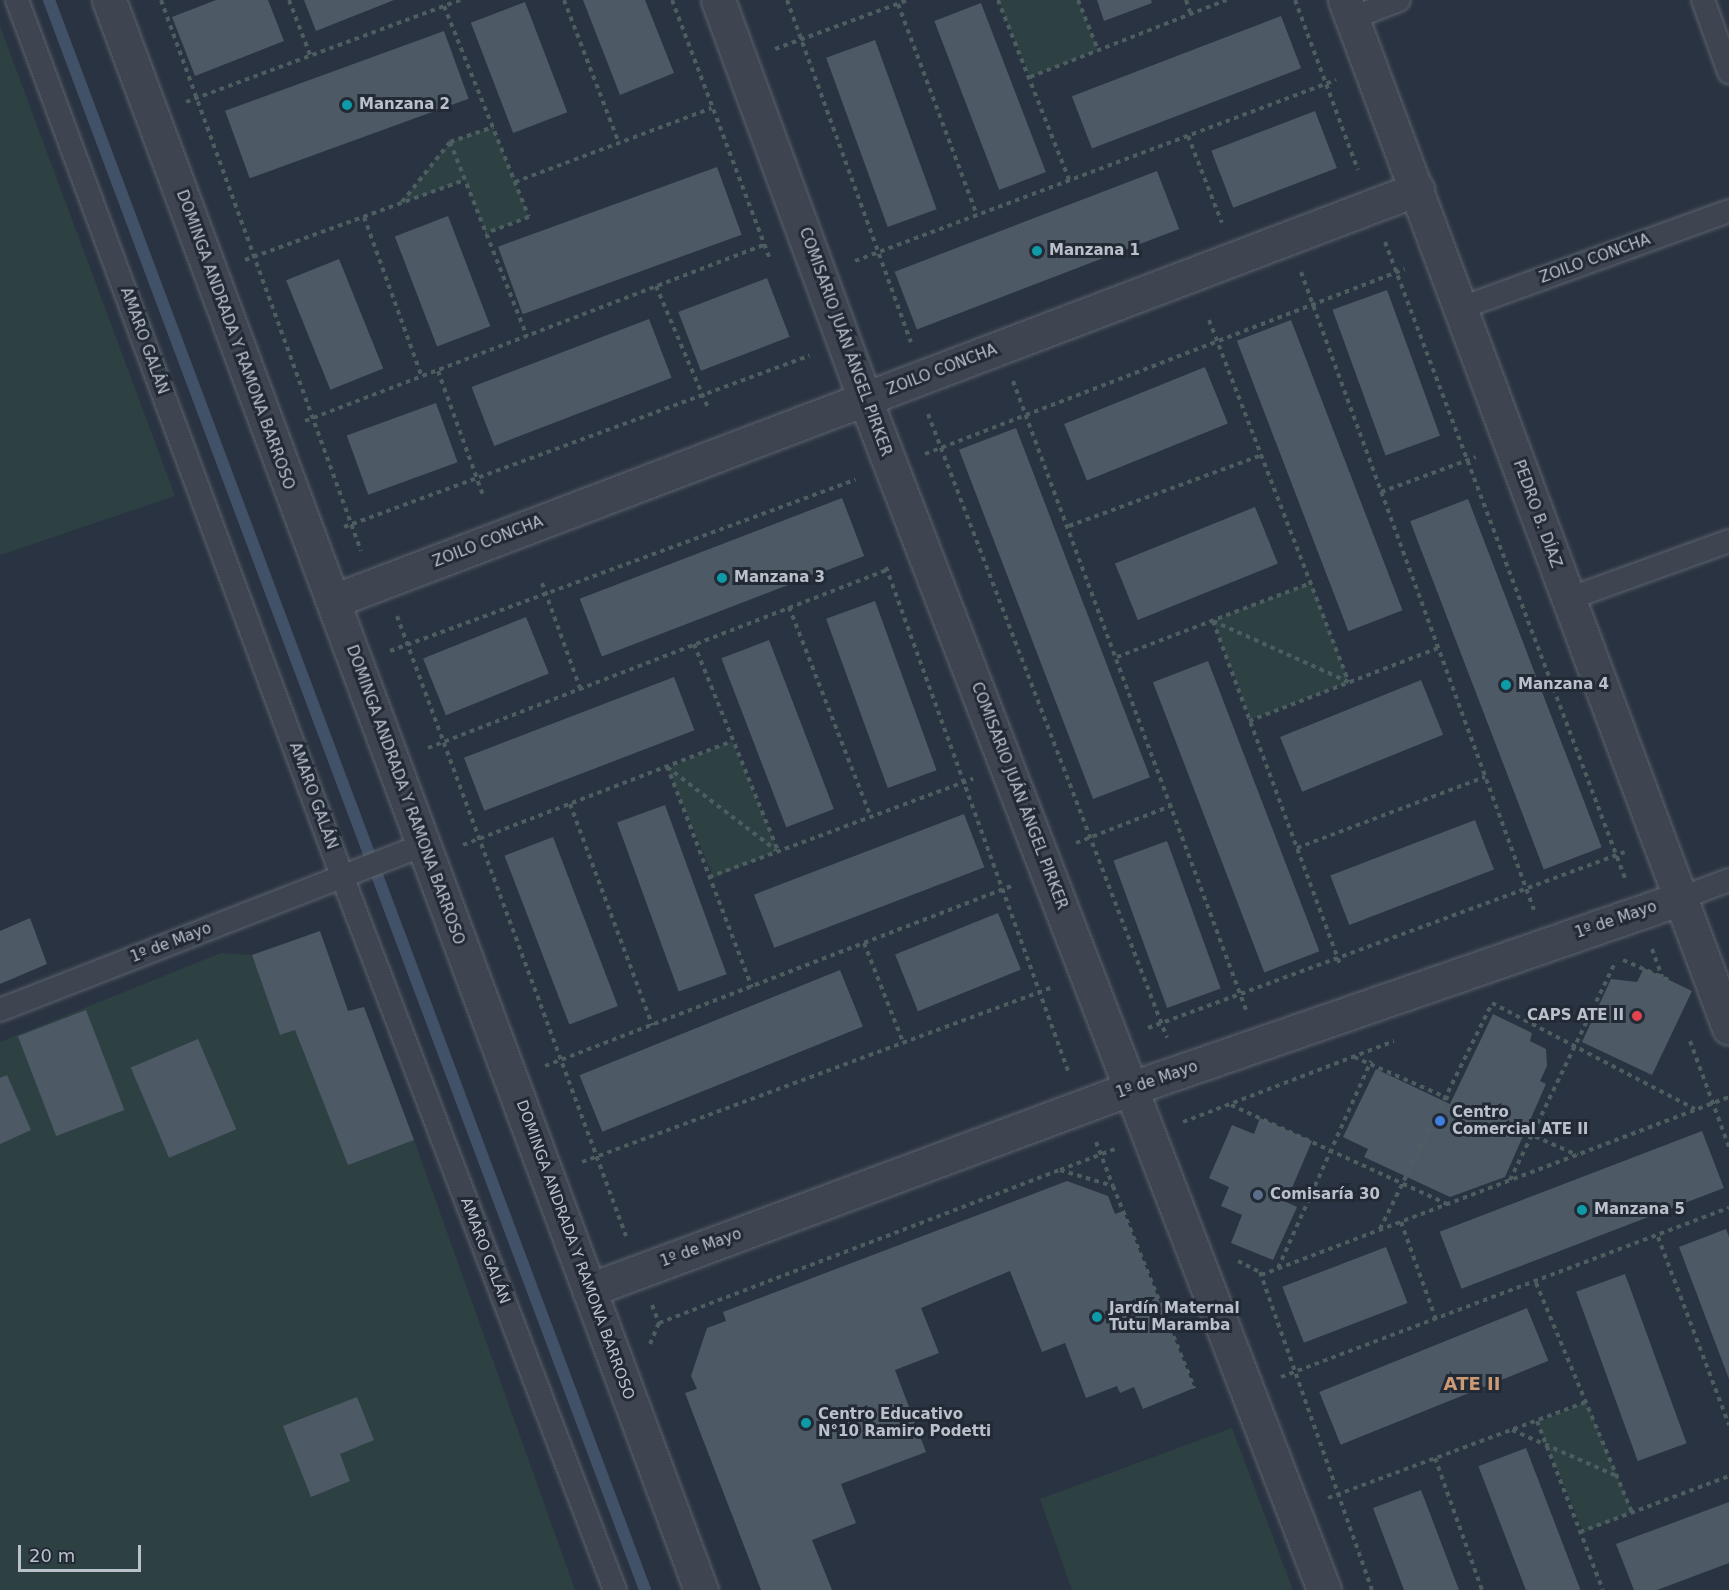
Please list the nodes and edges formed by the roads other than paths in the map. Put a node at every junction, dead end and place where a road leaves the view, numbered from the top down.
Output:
1 (17, 0) edge
2 (109, 0) edge
3 (718, 0) edge
4 (1399, 0) edge
5 (1703, 0) edge
6 (1348, 9) edge
7 (1729, 72) edge
8 (1417, 189) junction
9 (1729, 211) edge
10 (1461, 308) junction
11 (865, 399) junction
12 (1729, 541) edge
13 (1568, 598) junction
14 (333, 601) junction
15 (426, 851) junction
16 (342, 876) junction
17 (1729, 880) edge
18 (1679, 899) junction
19 (0, 1010) edge
20 (1729, 1029) edge
21 (1132, 1088) junction
22 (589, 1290) junction
23 (615, 1590) edge
24 (701, 1590) edge
25 (1324, 1590) edge

1 - 16 lane, AMARO GALÁN
2 - 14 street, DOMINGA ANDRADA Y RAMONA BARROSO
3 - 11 street, COMISARIO JUÁN ÁNGEL PIRKER
4 - 6 lane
5 - 7 lane
6 - 8 street, PEDRO B. DÍAZ
8 - 10 street, PEDRO B. DÍAZ
8 - 11 street, ZOILO CONCHA
9 - 10 lane, ZOILO CONCHA
10 - 13 street, PEDRO B. DÍAZ
11 - 14 street, ZOILO CONCHA
11 - 21 street, COMISARIO JUÁN ÁNGEL PIRKER
12 - 13 lane
13 - 18 street, PEDRO B. DÍAZ
14 - 15 street, DOMINGA ANDRADA Y RAMONA BARROSO
15 - 16 lane, 1º de Mayo
15 - 22 street, DOMINGA ANDRADA Y RAMONA BARROSO
16 - 19 lane, 1º de Mayo
16 - 23 lane, AMARO GALÁN
17 - 18 lane, 1º de Mayo
18 - 20 street, PEDRO B. DÍAZ
18 - 21 street, 1º de Mayo
21 - 22 street, 1º de Mayo
21 - 25 street, COMISARIO JUÁN ÁNGEL PIRKER
22 - 24 street, DOMINGA ANDRADA Y RAMONA BARROSO

